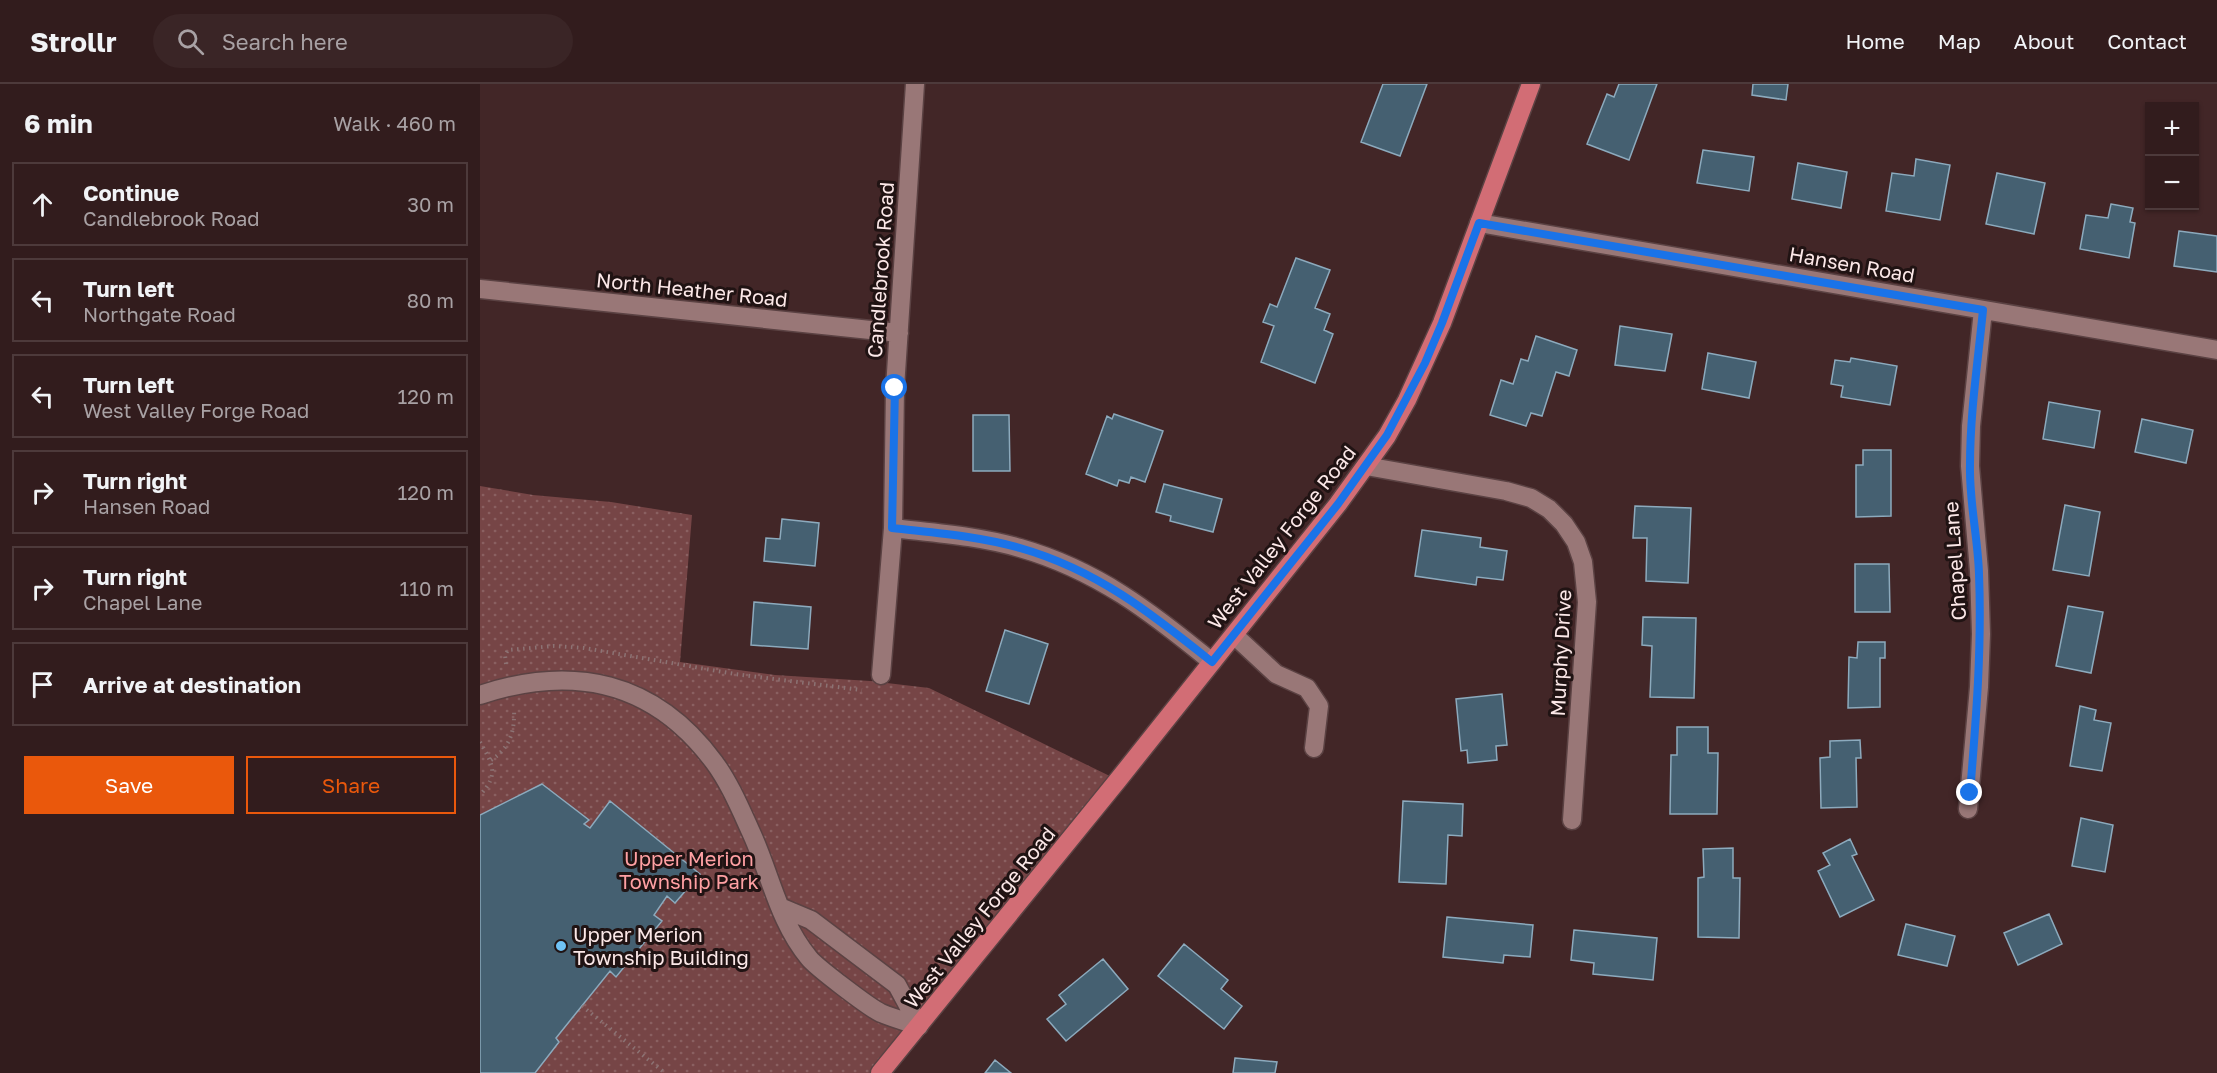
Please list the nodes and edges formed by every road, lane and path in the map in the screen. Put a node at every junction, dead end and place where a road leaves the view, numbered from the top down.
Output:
1 (915, 84) edge
2 (1531, 84) edge
3 (1479, 223) junction
4 (480, 289) edge
5 (1983, 310) junction
6 (899, 333) junction
7 (2217, 350) edge
8 (1366, 466) junction
9 (892, 528) junction
10 (1234, 635) junction
11 (1212, 662) junction
12 (507, 669) dead end
13 (881, 675) dead end
14 (865, 690) dead end
15 (480, 695) edge
16 (513, 703) dead end
17 (480, 742) edge
18 (1314, 748) dead end
19 (491, 760) junction
20 (480, 795) edge
21 (1968, 809) dead end
22 (1572, 820) dead end
23 (780, 907) junction
24 (582, 1006) dead end
25 (919, 1026) junction
26 (665, 1073) edge
27 (880, 1073) edge

1 - 6 street, Candlebrook Road
2 - 3 main road, West Valley Forge Road
3 - 5 street, Hansen Road
3 - 8 main road, West Valley Forge Road
4 - 6 street, North Heather Road
5 - 7 street, Hansen Road
5 - 21 street, Chapel Lane
6 - 9 street, Candlebrook Road
8 - 10 main road, West Valley Forge Road
8 - 22 street, Murphy Drive
9 - 11 street
9 - 13 street, Candlebrook Road
10 - 11 main road, West Valley Forge Road
10 - 18 street
11 - 25 main road, West Valley Forge Road
12 - 14 path
15 - 23 street
16 - 19 path
17 - 19 path
19 - 20 path
23 - 25 street
23 - 25 street
24 - 26 path
25 - 27 main road, West Valley Forge Road

